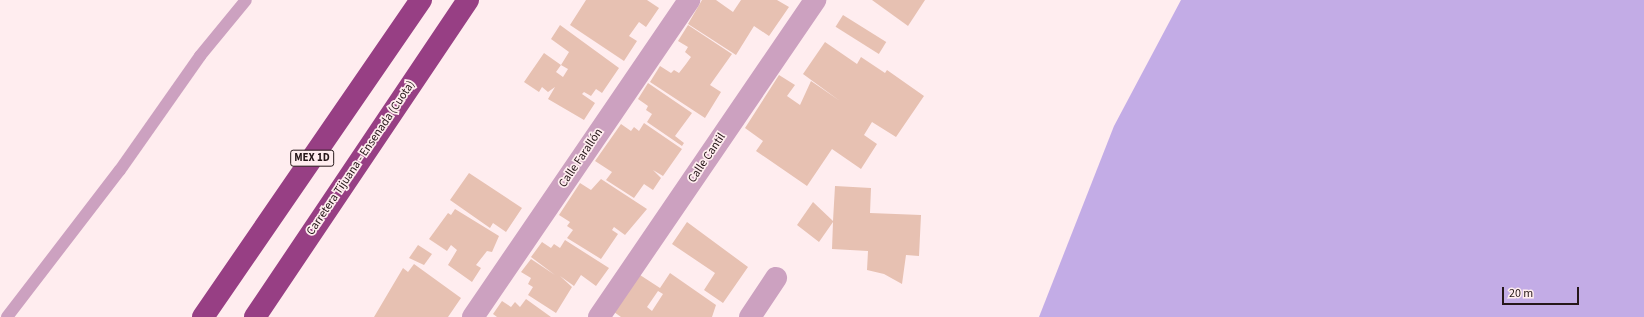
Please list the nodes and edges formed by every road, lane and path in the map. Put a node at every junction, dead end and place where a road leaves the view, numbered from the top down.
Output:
1 (246, 0) edge
2 (421, 0) edge
3 (468, 0) edge
4 (689, 0) edge
5 (815, 0) edge
6 (776, 278) dead end
7 (278, 283) junction
8 (7, 317) edge
9 (203, 317) edge
10 (255, 317) edge
11 (268, 317) edge
12 (473, 317) edge
13 (599, 317) edge
14 (750, 317) edge

1 - 8 lane
2 - 9 highway, MEX 1D
3 - 7 highway, Carretera Tijuana - Ensenada (Cuota) / MEX 1D
4 - 12 street, Calle Farallón
5 - 13 street, Calle Cantil
6 - 14 street
7 - 10 highway, Carretera Tijuana - Ensenada (Cuota) / MEX 1D
7 - 11 highway

